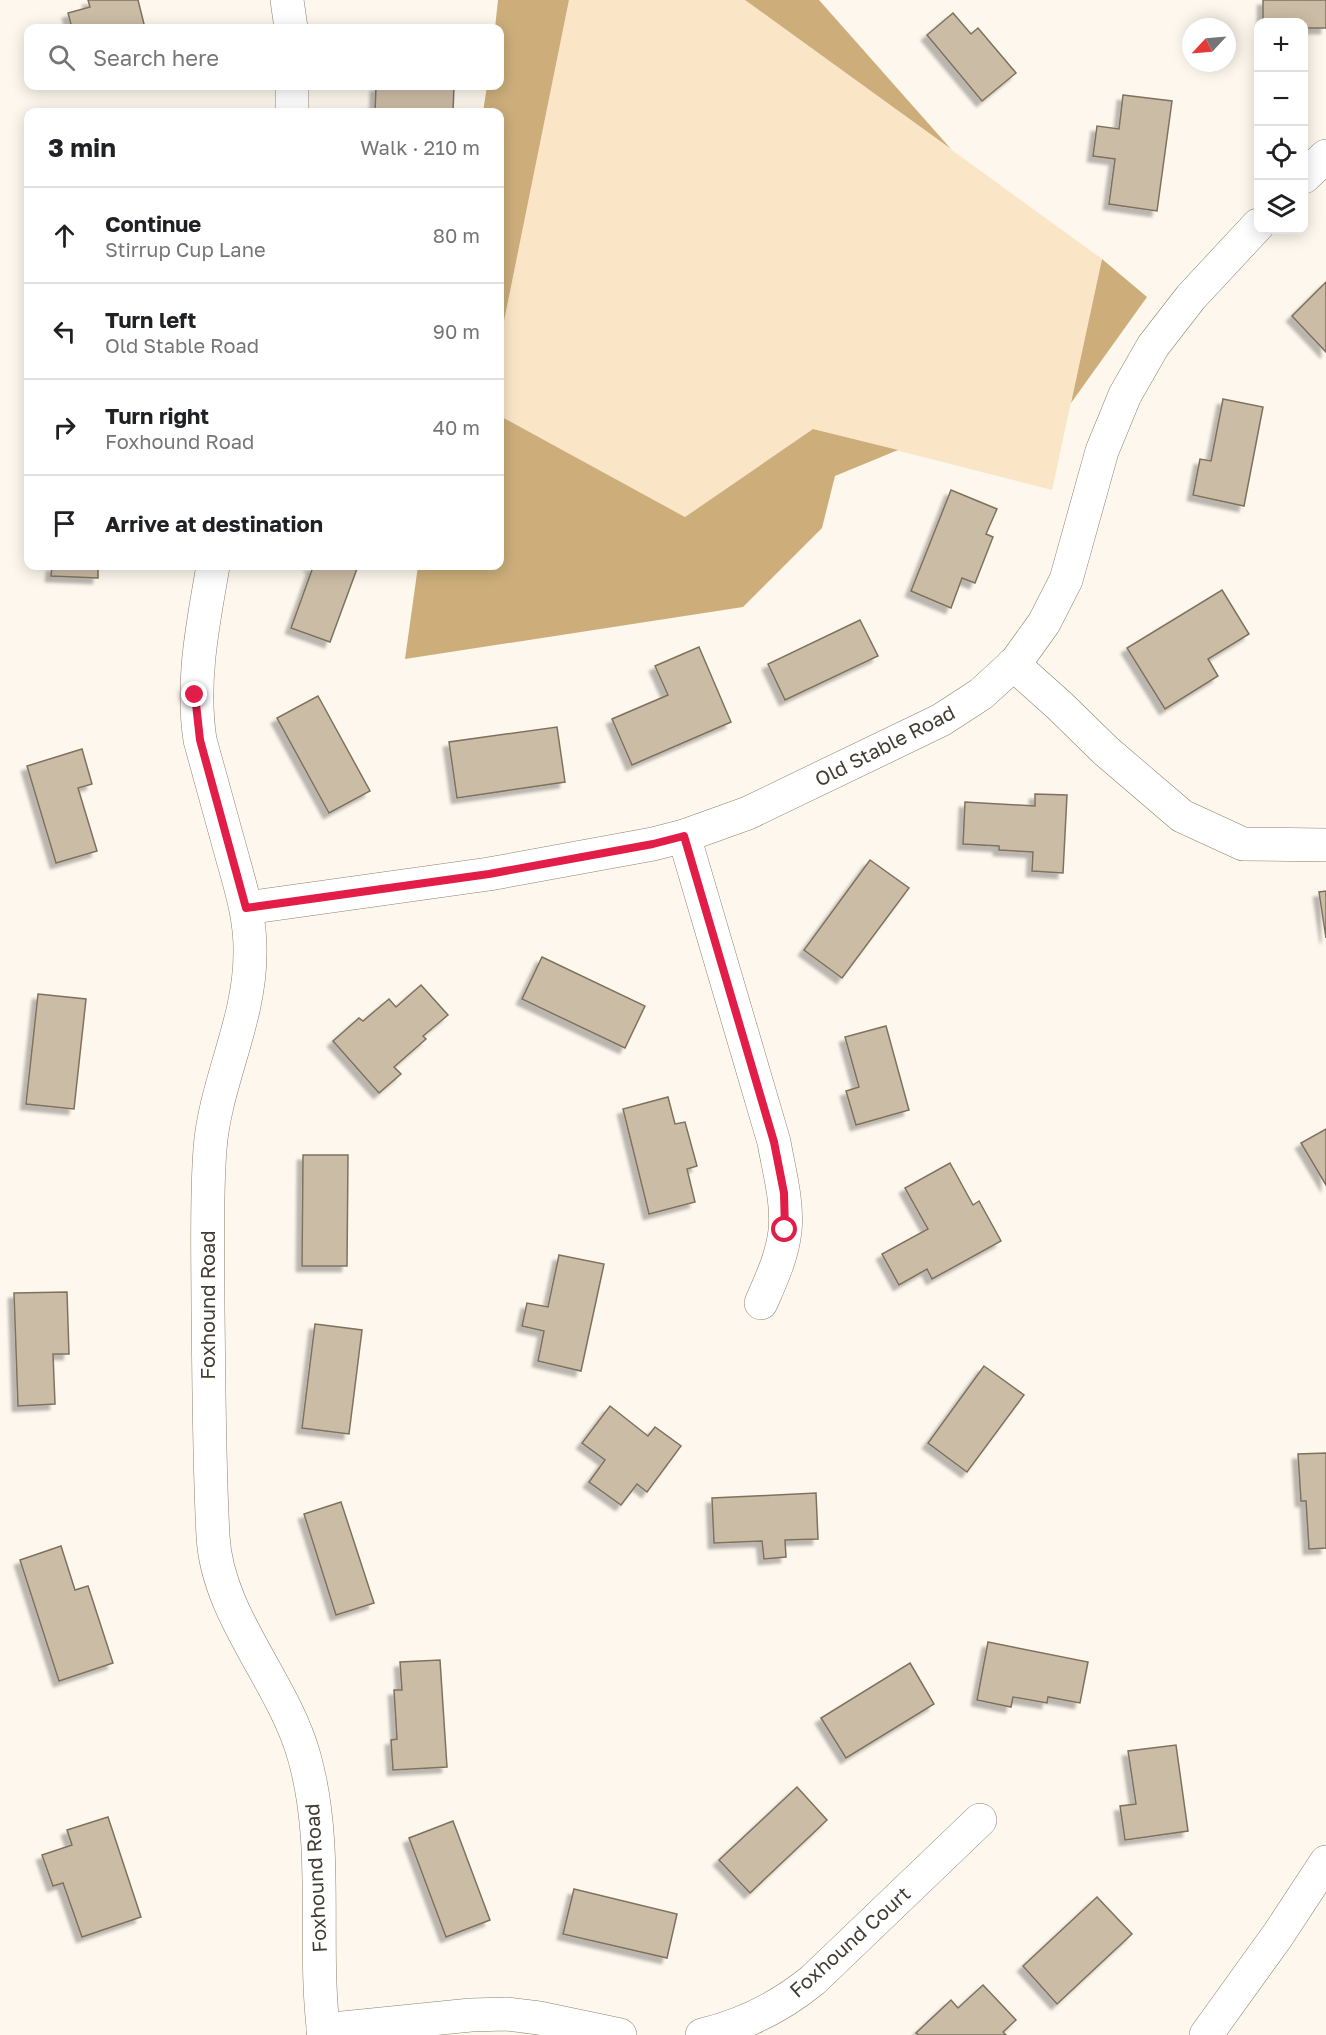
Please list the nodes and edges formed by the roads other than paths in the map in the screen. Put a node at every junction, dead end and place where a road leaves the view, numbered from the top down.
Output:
1 (287, 0) edge
2 (290, 24) edge
3 (292, 90) edge
4 (292, 108) edge
5 (1326, 156) edge
6 (1308, 173) edge
7 (1254, 229) edge
8 (212, 570) edge
9 (1013, 664) junction
10 (684, 836) junction
11 (1326, 845) edge
12 (246, 908) junction
13 (761, 1303) dead end
14 (980, 1820) dead end
15 (1326, 1862) edge
16 (324, 2032) edge
17 (620, 2035) edge
18 (702, 2035) edge
19 (1206, 2035) edge

1 - 2 street
3 - 4 street
5 - 6 street
7 - 9 street, Old Stable Road
8 - 12 street, Foxhound Road
9 - 10 street, Old Stable Road
9 - 11 street
10 - 12 street, Old Stable Road
10 - 13 street
12 - 16 street, Foxhound Road
14 - 18 street, Foxhound Court
15 - 19 street
16 - 17 street

